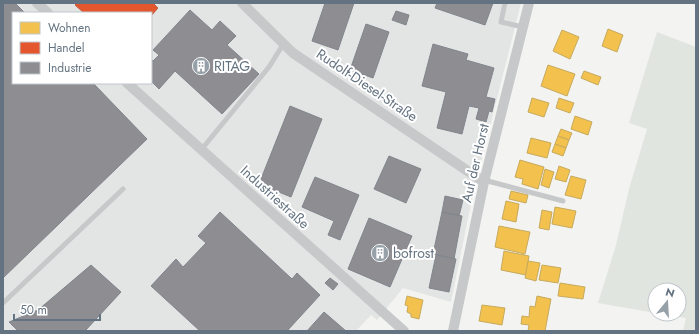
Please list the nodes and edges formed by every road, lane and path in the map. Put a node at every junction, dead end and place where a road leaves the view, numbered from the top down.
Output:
1 (37, 3) edge
2 (242, 3) edge
3 (504, 3) edge
4 (529, 3) edge
5 (47, 12) edge
6 (523, 27) junction
7 (284, 43) junction
8 (128, 84) edge
9 (201, 150) junction
10 (484, 181) junction
11 (123, 189) dead end
12 (563, 201) dead end
13 (3, 302) edge
14 (404, 331) edge
15 (453, 331) edge

1 - 5 street
2 - 7 street, Rudolf-Diesel-Straße
3 - 6 lane
4 - 6 street, Auf der Horst
6 - 10 street, Auf der Horst
7 - 9 lane
7 - 10 street, Rudolf-Diesel-Straße
8 - 9 street, Industriestraße
9 - 14 street, Industriestraße
10 - 12 lane
10 - 15 street, Auf der Horst
11 - 13 lane

